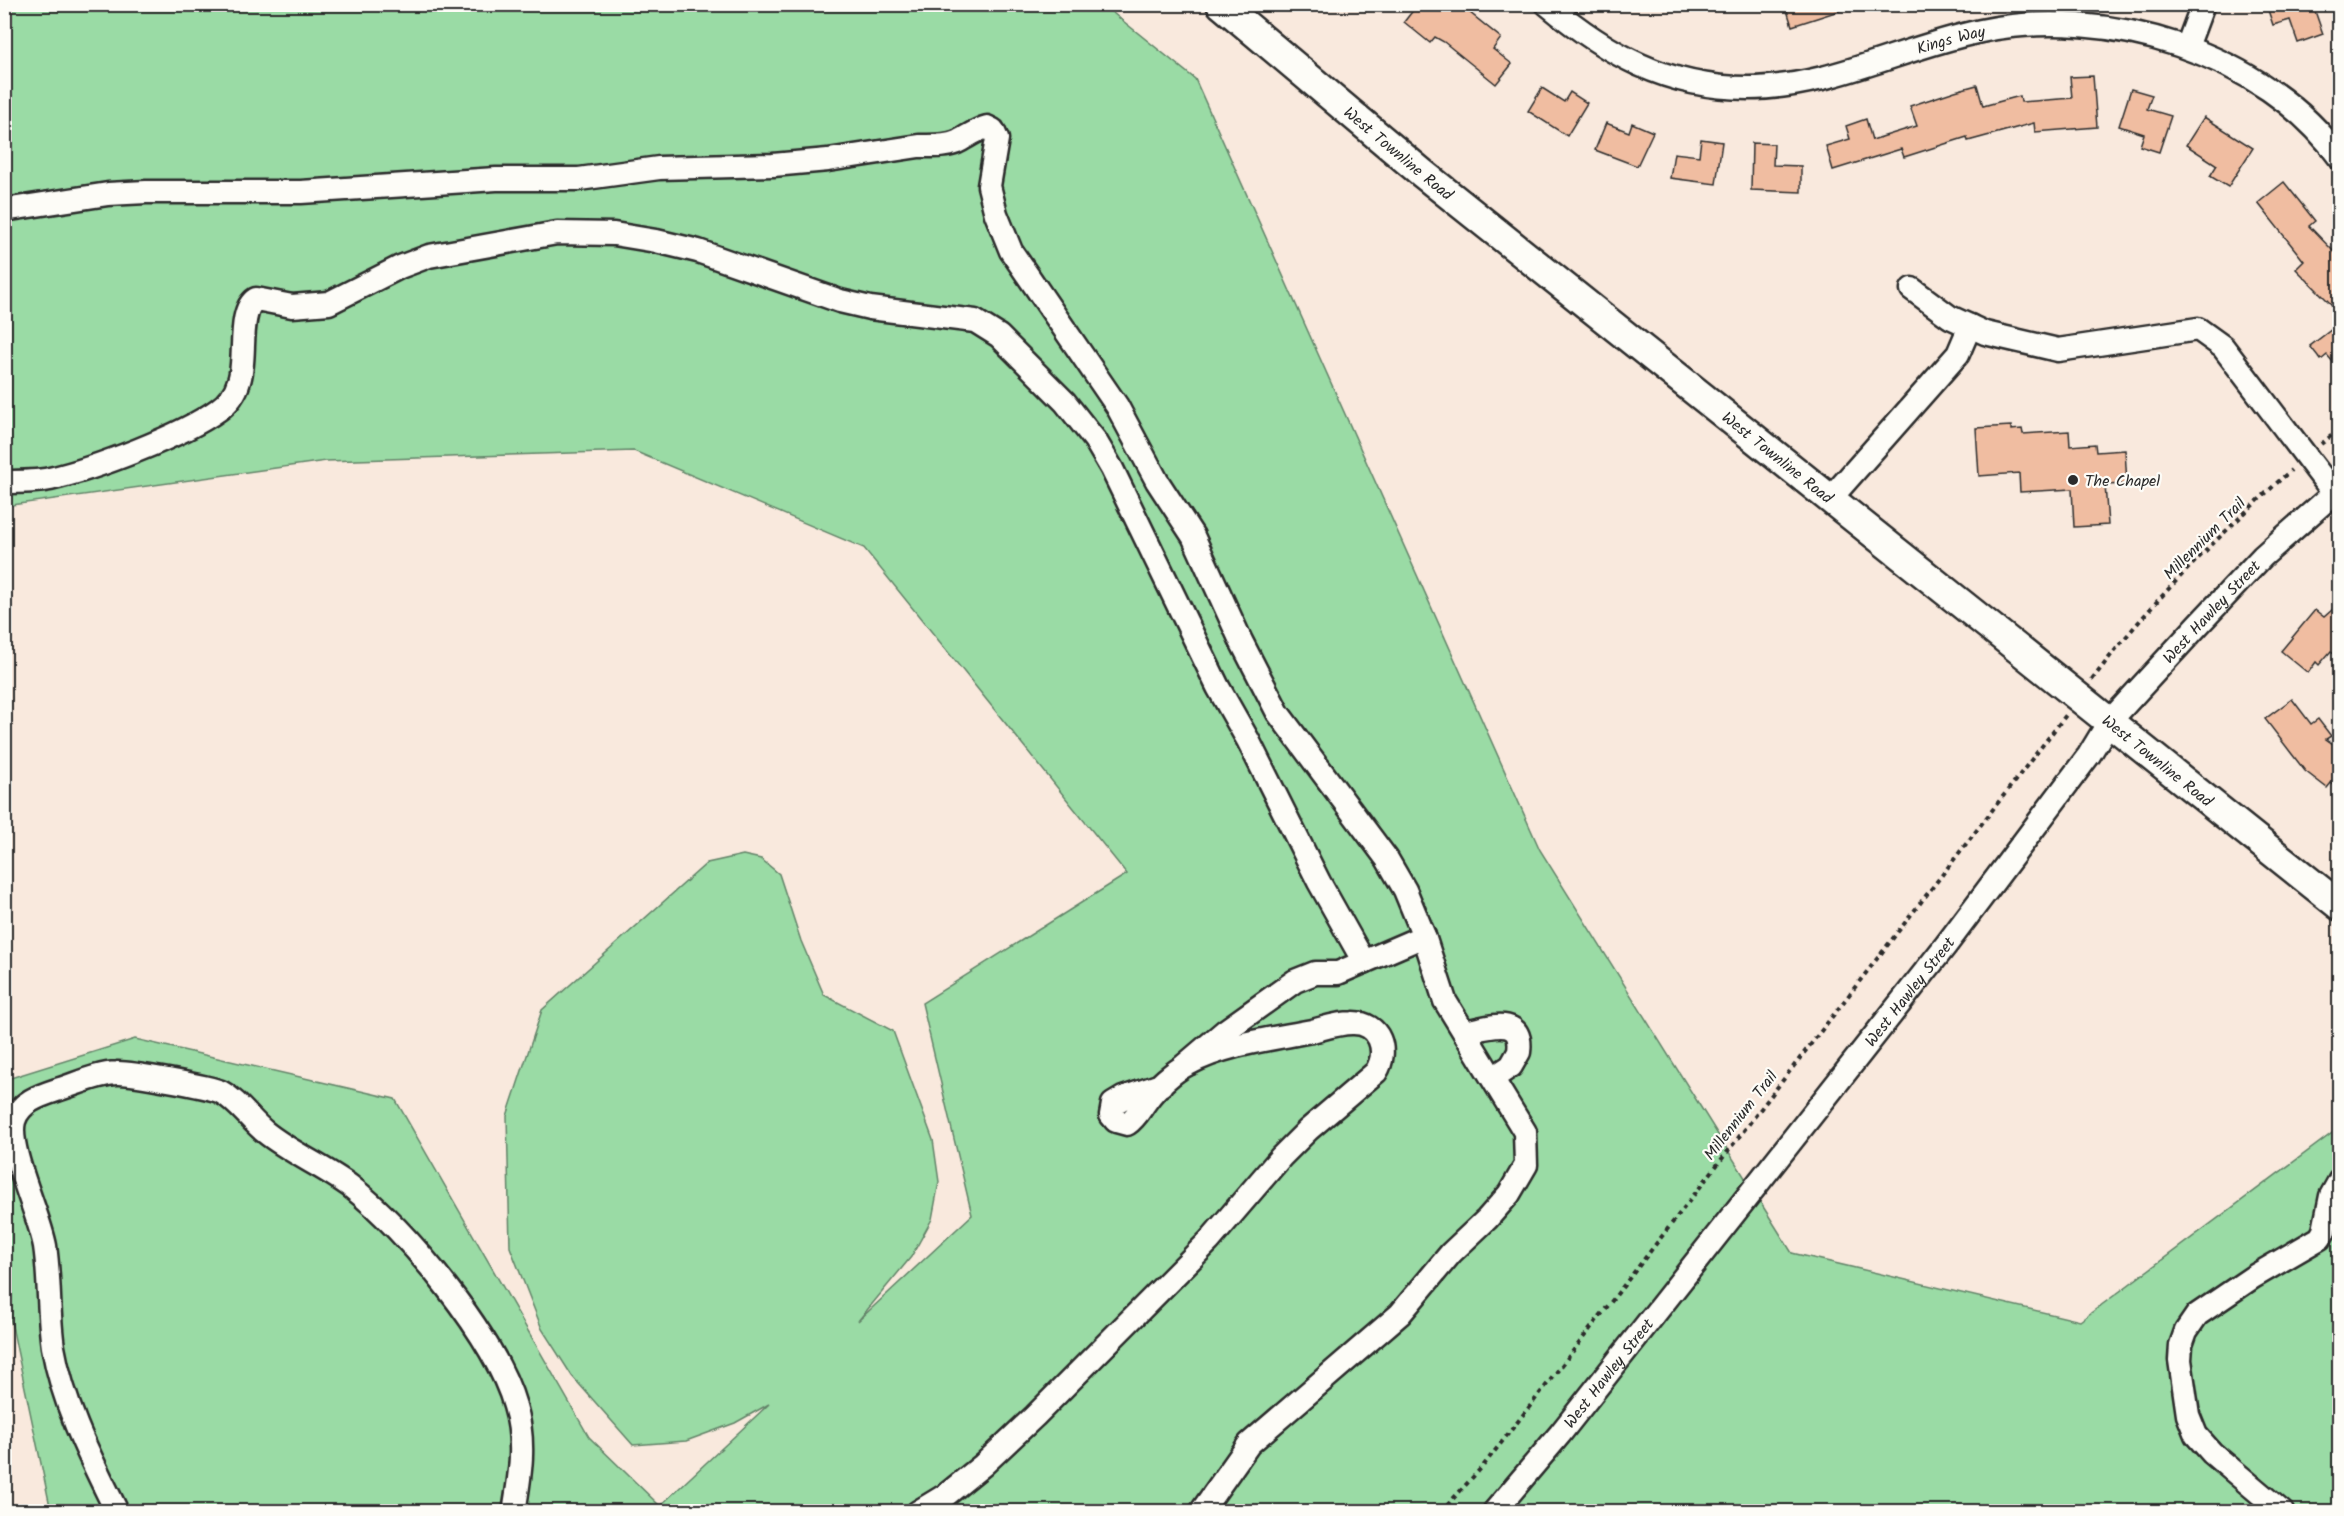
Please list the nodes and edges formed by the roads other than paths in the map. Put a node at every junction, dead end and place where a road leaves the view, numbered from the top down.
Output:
1 (1221, 4) edge
2 (1547, 4) edge
3 (2203, 4) edge
4 (2187, 47) junction
5 (2340, 158) edge
6 (4, 210) edge
7 (1912, 289) dead end
8 (1970, 326) junction
9 (4, 482) edge
10 (2337, 490) edge
11 (1830, 499) junction
12 (2109, 722) junction
13 (2340, 906) edge
14 (1424, 936) junction
15 (1364, 962) junction
16 (1465, 1032) junction
17 (1185, 1065) junction
18 (1493, 1078) junction
19 (1161, 1085) dead end
20 (2340, 1180) edge
21 (117, 1512) edge
22 (514, 1512) edge
23 (918, 1512) edge
24 (1200, 1512) edge
25 (1494, 1512) edge
26 (2282, 1512) edge

1 - 11 main road, West Townline Road
2 - 4 street, Kings Way
3 - 4 street
4 - 5 street, Kings Way
6 - 14 street
7 - 8 street
8 - 10 street
8 - 11 street
9 - 15 street
10 - 12 street, West Hawley Street
11 - 12 main road, West Townline Road
12 - 13 main road, West Townline Road
12 - 25 street, West Hawley Street
14 - 15 street
14 - 16 street
15 - 17 street
16 - 18 street
16 - 18 street
17 - 19 street
17 - 23 street
18 - 24 street
20 - 26 street
21 - 22 street

